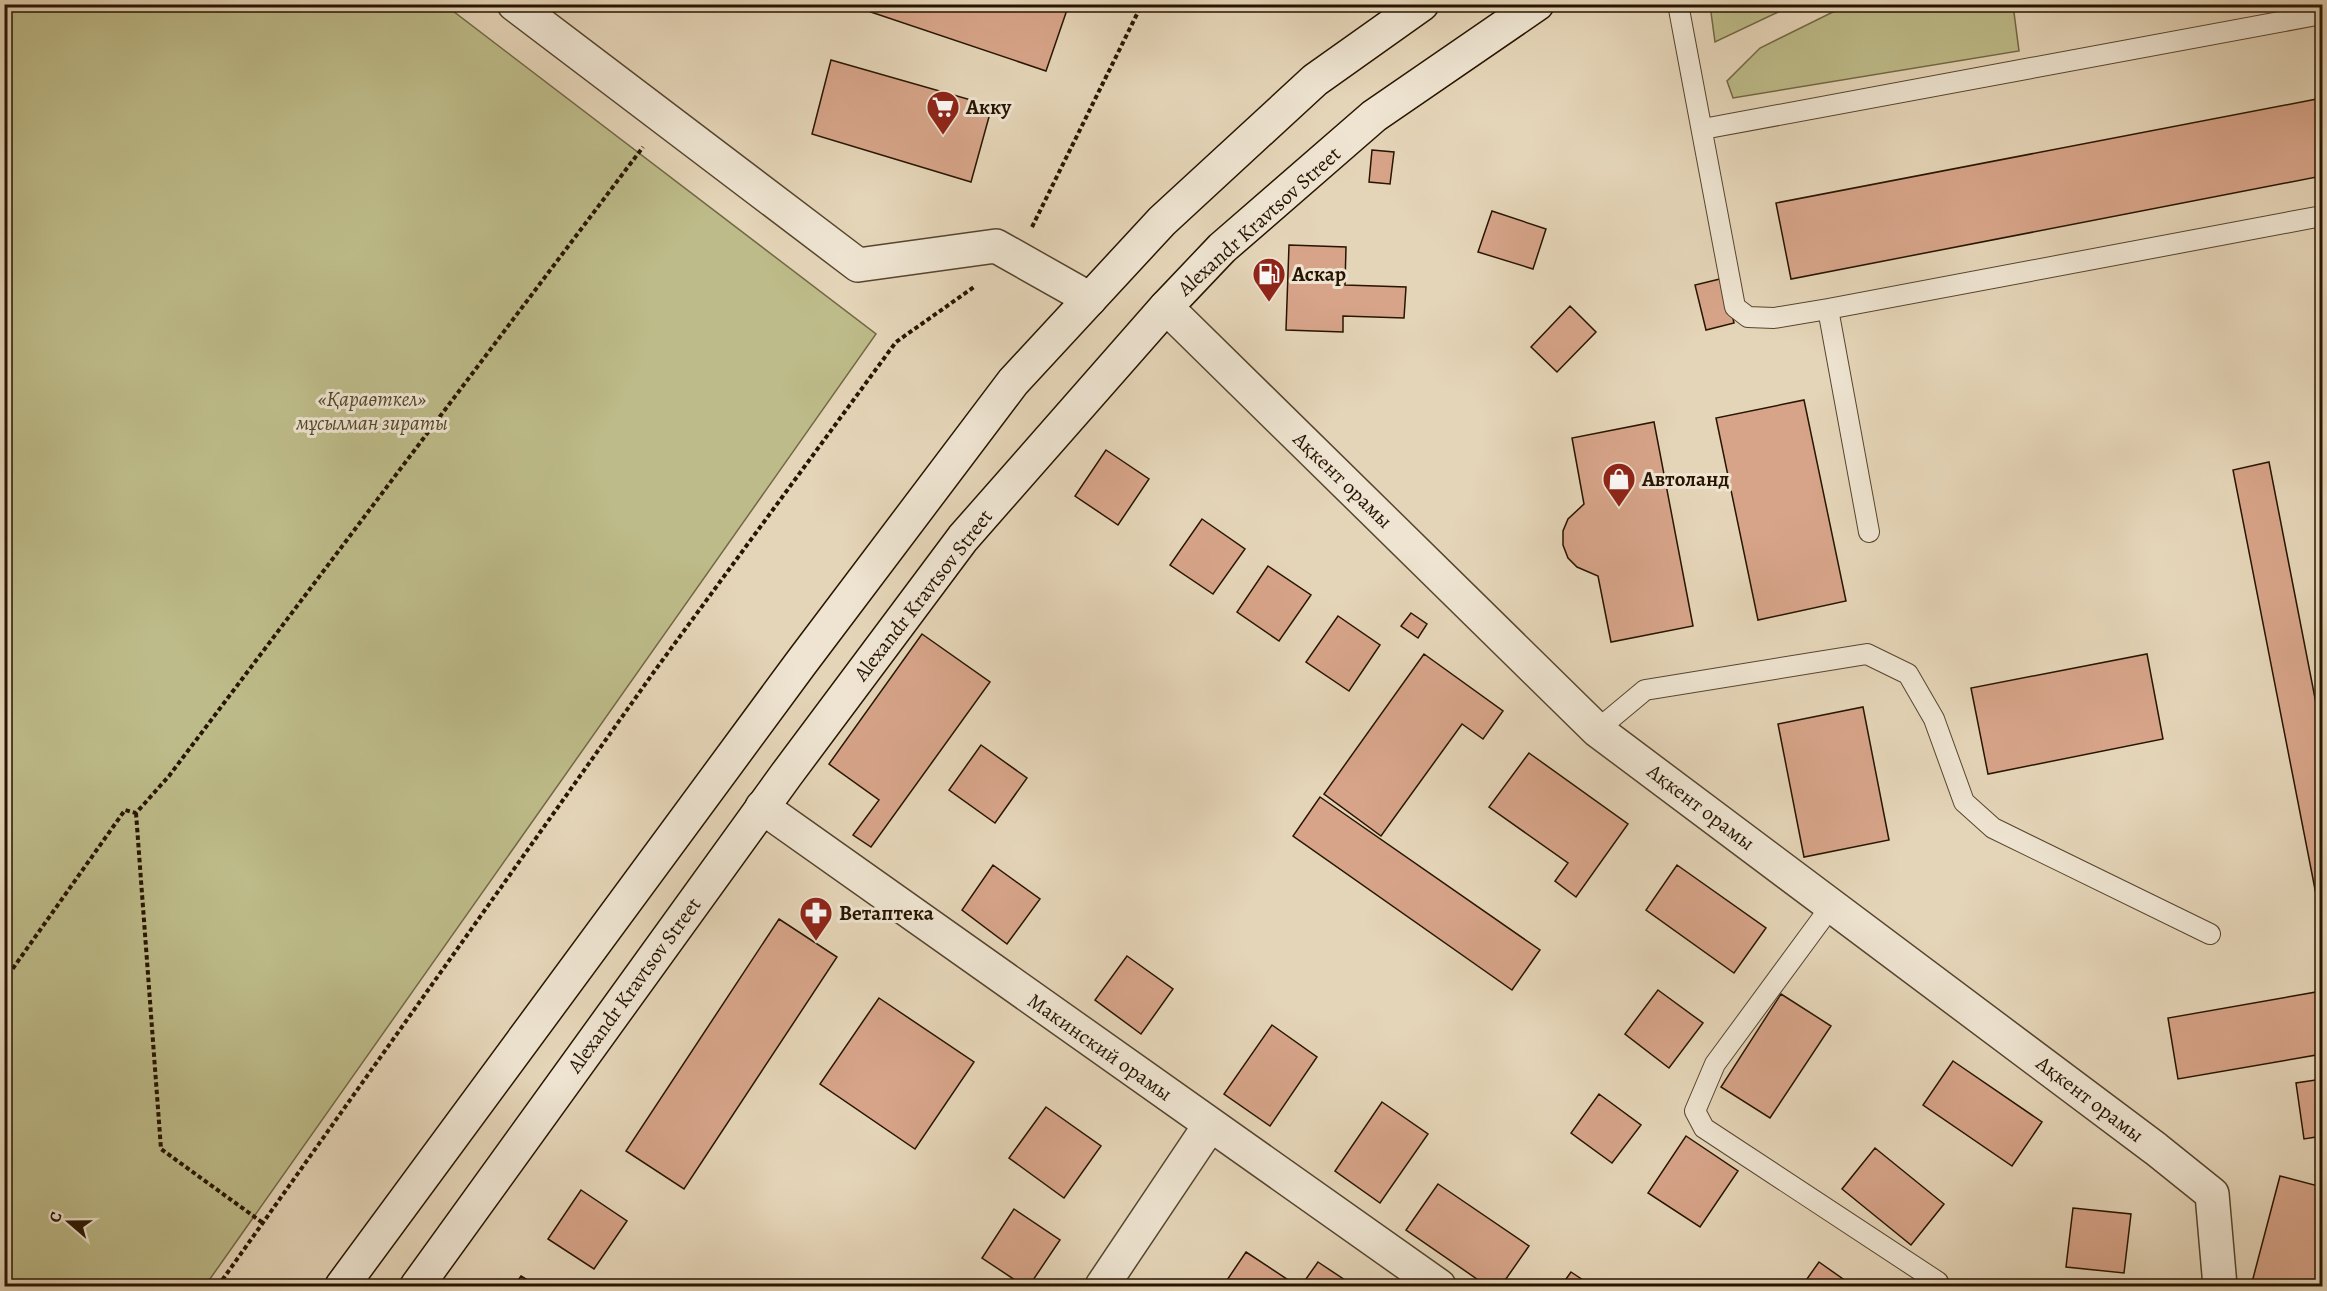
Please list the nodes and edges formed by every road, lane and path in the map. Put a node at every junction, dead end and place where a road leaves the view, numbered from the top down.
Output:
1 (514, 4) edge
2 (1142, 4) edge
3 (1422, 4) edge
4 (1537, 4) edge
5 (1678, 4) edge
6 (2322, 14) edge
7 (664, 118) junction
8 (1702, 129) junction
9 (2322, 216) edge
10 (1016, 258) junction
11 (1090, 299) junction
12 (1166, 307) junction
13 (1828, 309) junction
14 (1869, 532) dead end
15 (1598, 730) junction
16 (762, 807) junction
17 (136, 813) junction
18 (1832, 904) junction
19 (2210, 934) dead end
20 (4, 981) edge
21 (1210, 1125) junction
22 (263, 1223) junction
23 (1938, 1282) dead end
24 (218, 1287) edge
25 (342, 1287) edge
26 (417, 1287) edge
27 (1102, 1287) edge
28 (1439, 1287) edge
29 (2220, 1287) edge

1 - 7 main road
2 - 10 path
3 - 11 main road
4 - 12 main road, Alexandr Kravtsov Street
5 - 8 lane
6 - 8 lane
7 - 10 main road
7 - 17 path
8 - 13 lane
9 - 13 lane
10 - 11 main road
10 - 22 path
11 - 25 main road
12 - 15 main road, Ақкент орамы
12 - 16 main road, Alexandr Kravtsov Street
13 - 14 lane
15 - 18 main road, Ақкент орамы
15 - 19 lane
16 - 21 main road, Макинский орамы
16 - 26 main road, Alexandr Kravtsov Street
17 - 20 path
17 - 22 path
18 - 23 lane
18 - 29 main road, Ақкент орамы
21 - 27 main road
21 - 28 main road, Макинский орамы
22 - 24 path

